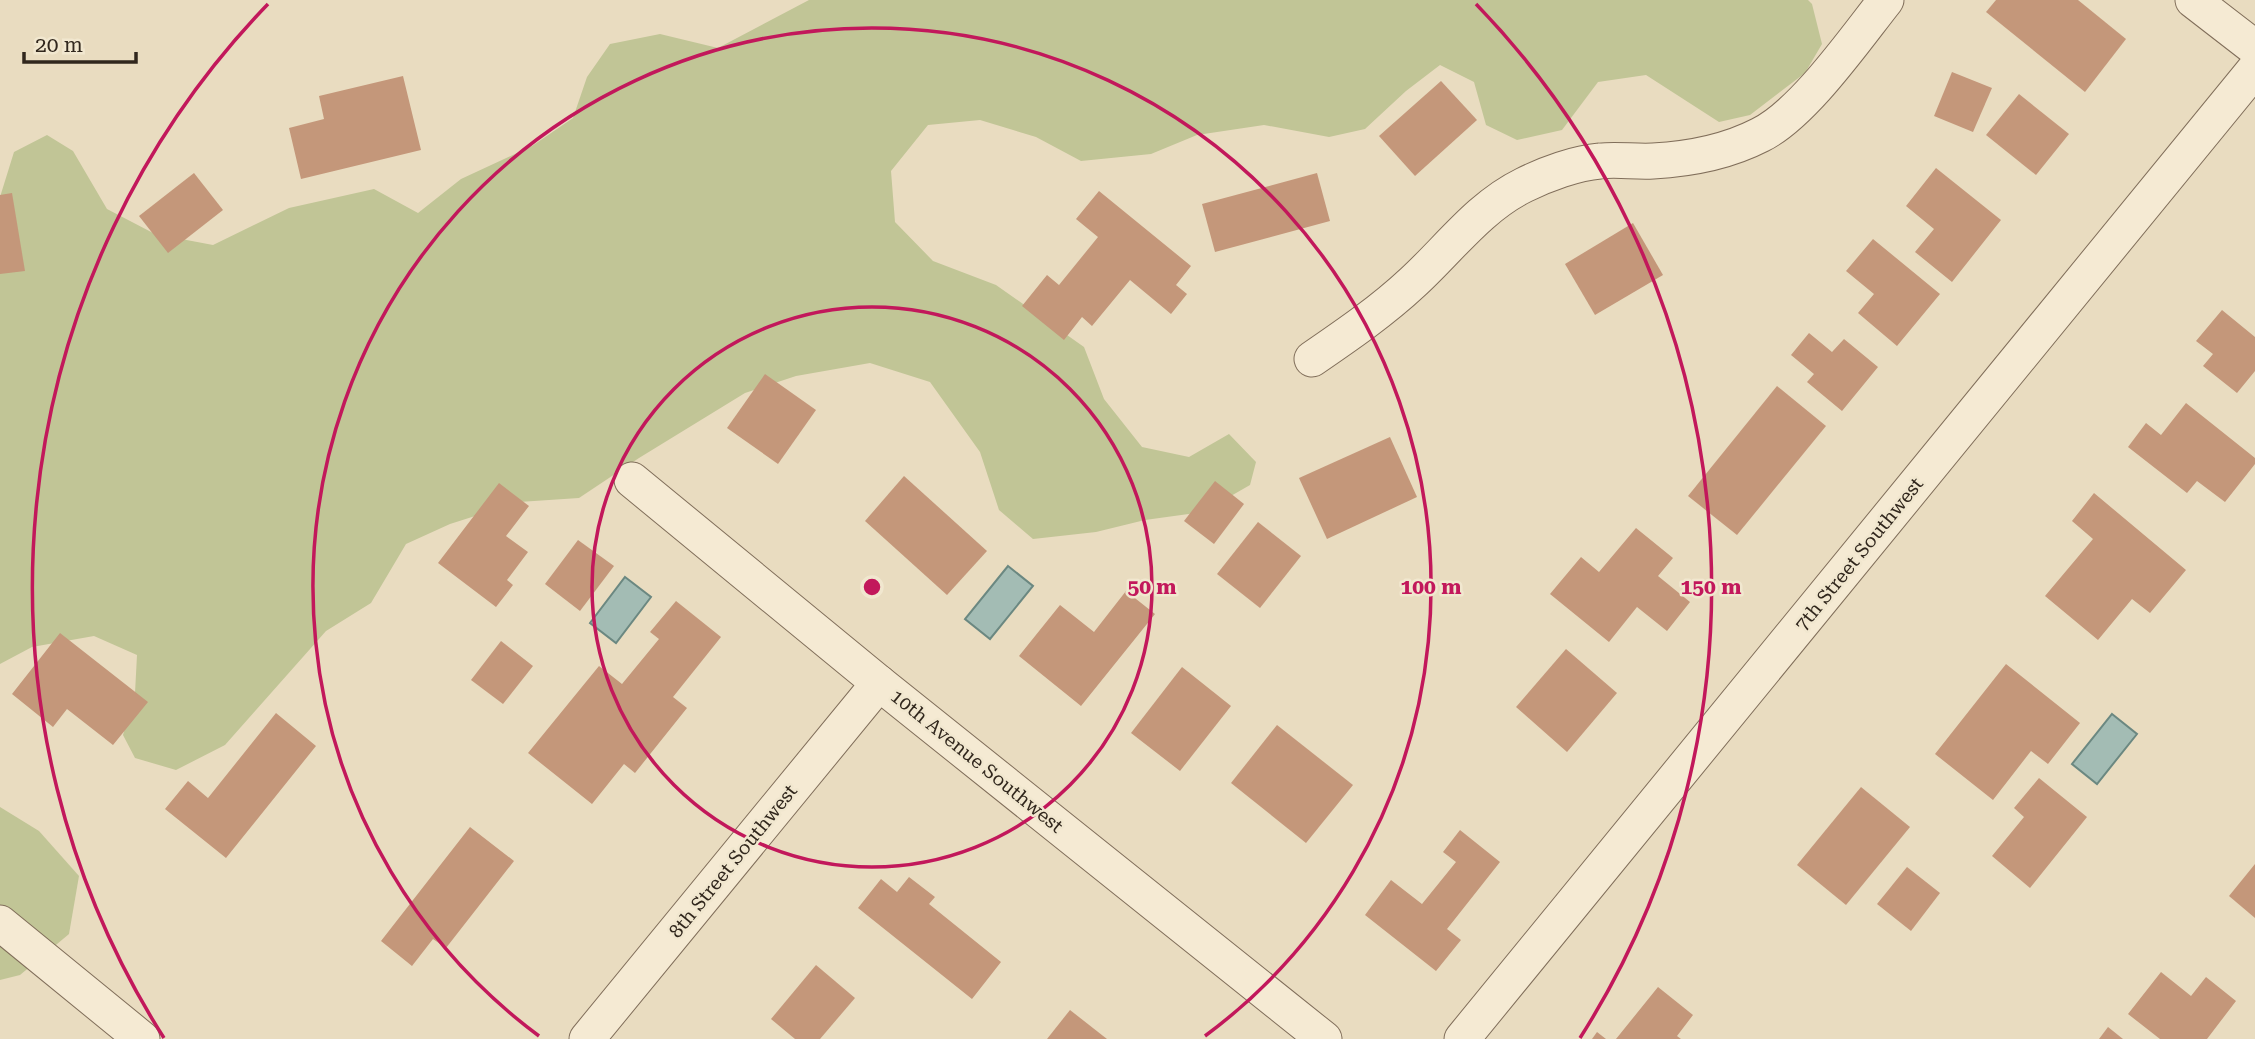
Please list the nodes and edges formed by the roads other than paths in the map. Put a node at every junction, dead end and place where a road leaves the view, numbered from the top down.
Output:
1 (1886, 0) edge
2 (2193, 0) edge
3 (2255, 48) edge
4 (2255, 69) edge
5 (1312, 359) dead end
6 (632, 480) dead end
7 (879, 683) junction
8 (0, 923) edge
9 (142, 1039) edge
10 (587, 1039) edge
11 (1324, 1039) edge
12 (1462, 1039) edge

1 - 5 street
2 - 3 street
4 - 12 street, 7th Street Southwest
6 - 7 street, 10th Avenue Southwest
7 - 10 street, 8th Street Southwest
7 - 11 street, 10th Avenue Southwest
8 - 9 street

